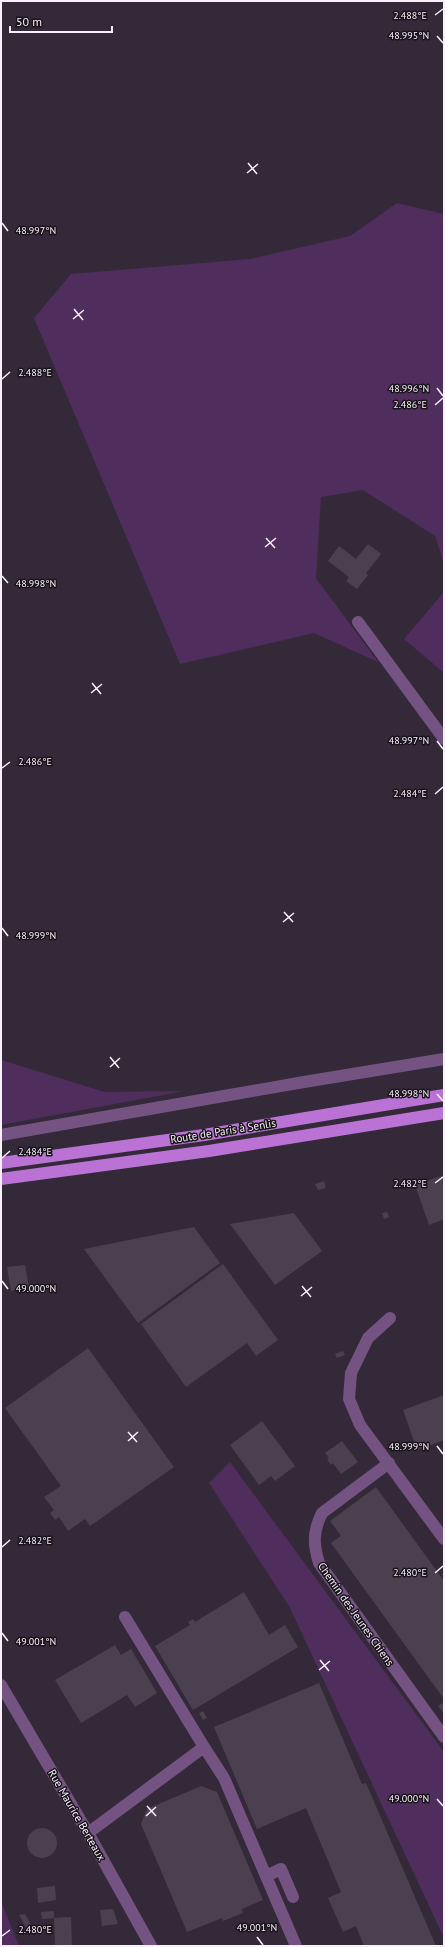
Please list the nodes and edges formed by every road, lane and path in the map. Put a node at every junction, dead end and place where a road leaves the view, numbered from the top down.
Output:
1 (358, 622) dead end
2 (444, 739) edge
3 (444, 1059) edge
4 (444, 1095) edge
5 (444, 1112) edge
6 (1, 1135) edge
7 (1, 1163) edge
8 (1, 1179) edge
9 (390, 1318) dead end
10 (388, 1463) junction
11 (444, 1539) edge
12 (125, 1617) dead end
13 (1, 1685) edge
14 (444, 1737) edge
15 (204, 1747) junction
16 (88, 1833) junction
17 (266, 1876) junction
18 (293, 1898) dead end
19 (151, 1946) edge
20 (296, 1946) edge

1 - 2 street
3 - 6 street
4 - 7 main road, Route de Paris à Senlis
5 - 8 main road, Route de Paris à Senlis
9 - 10 street
10 - 11 street
10 - 14 street, Chemin des Jeunes Chiens
12 - 15 street
13 - 16 street, Rue Maurice Berteaux
15 - 16 street
15 - 17 street
16 - 19 street, Rue Maurice Berteaux
17 - 18 street
17 - 20 street

